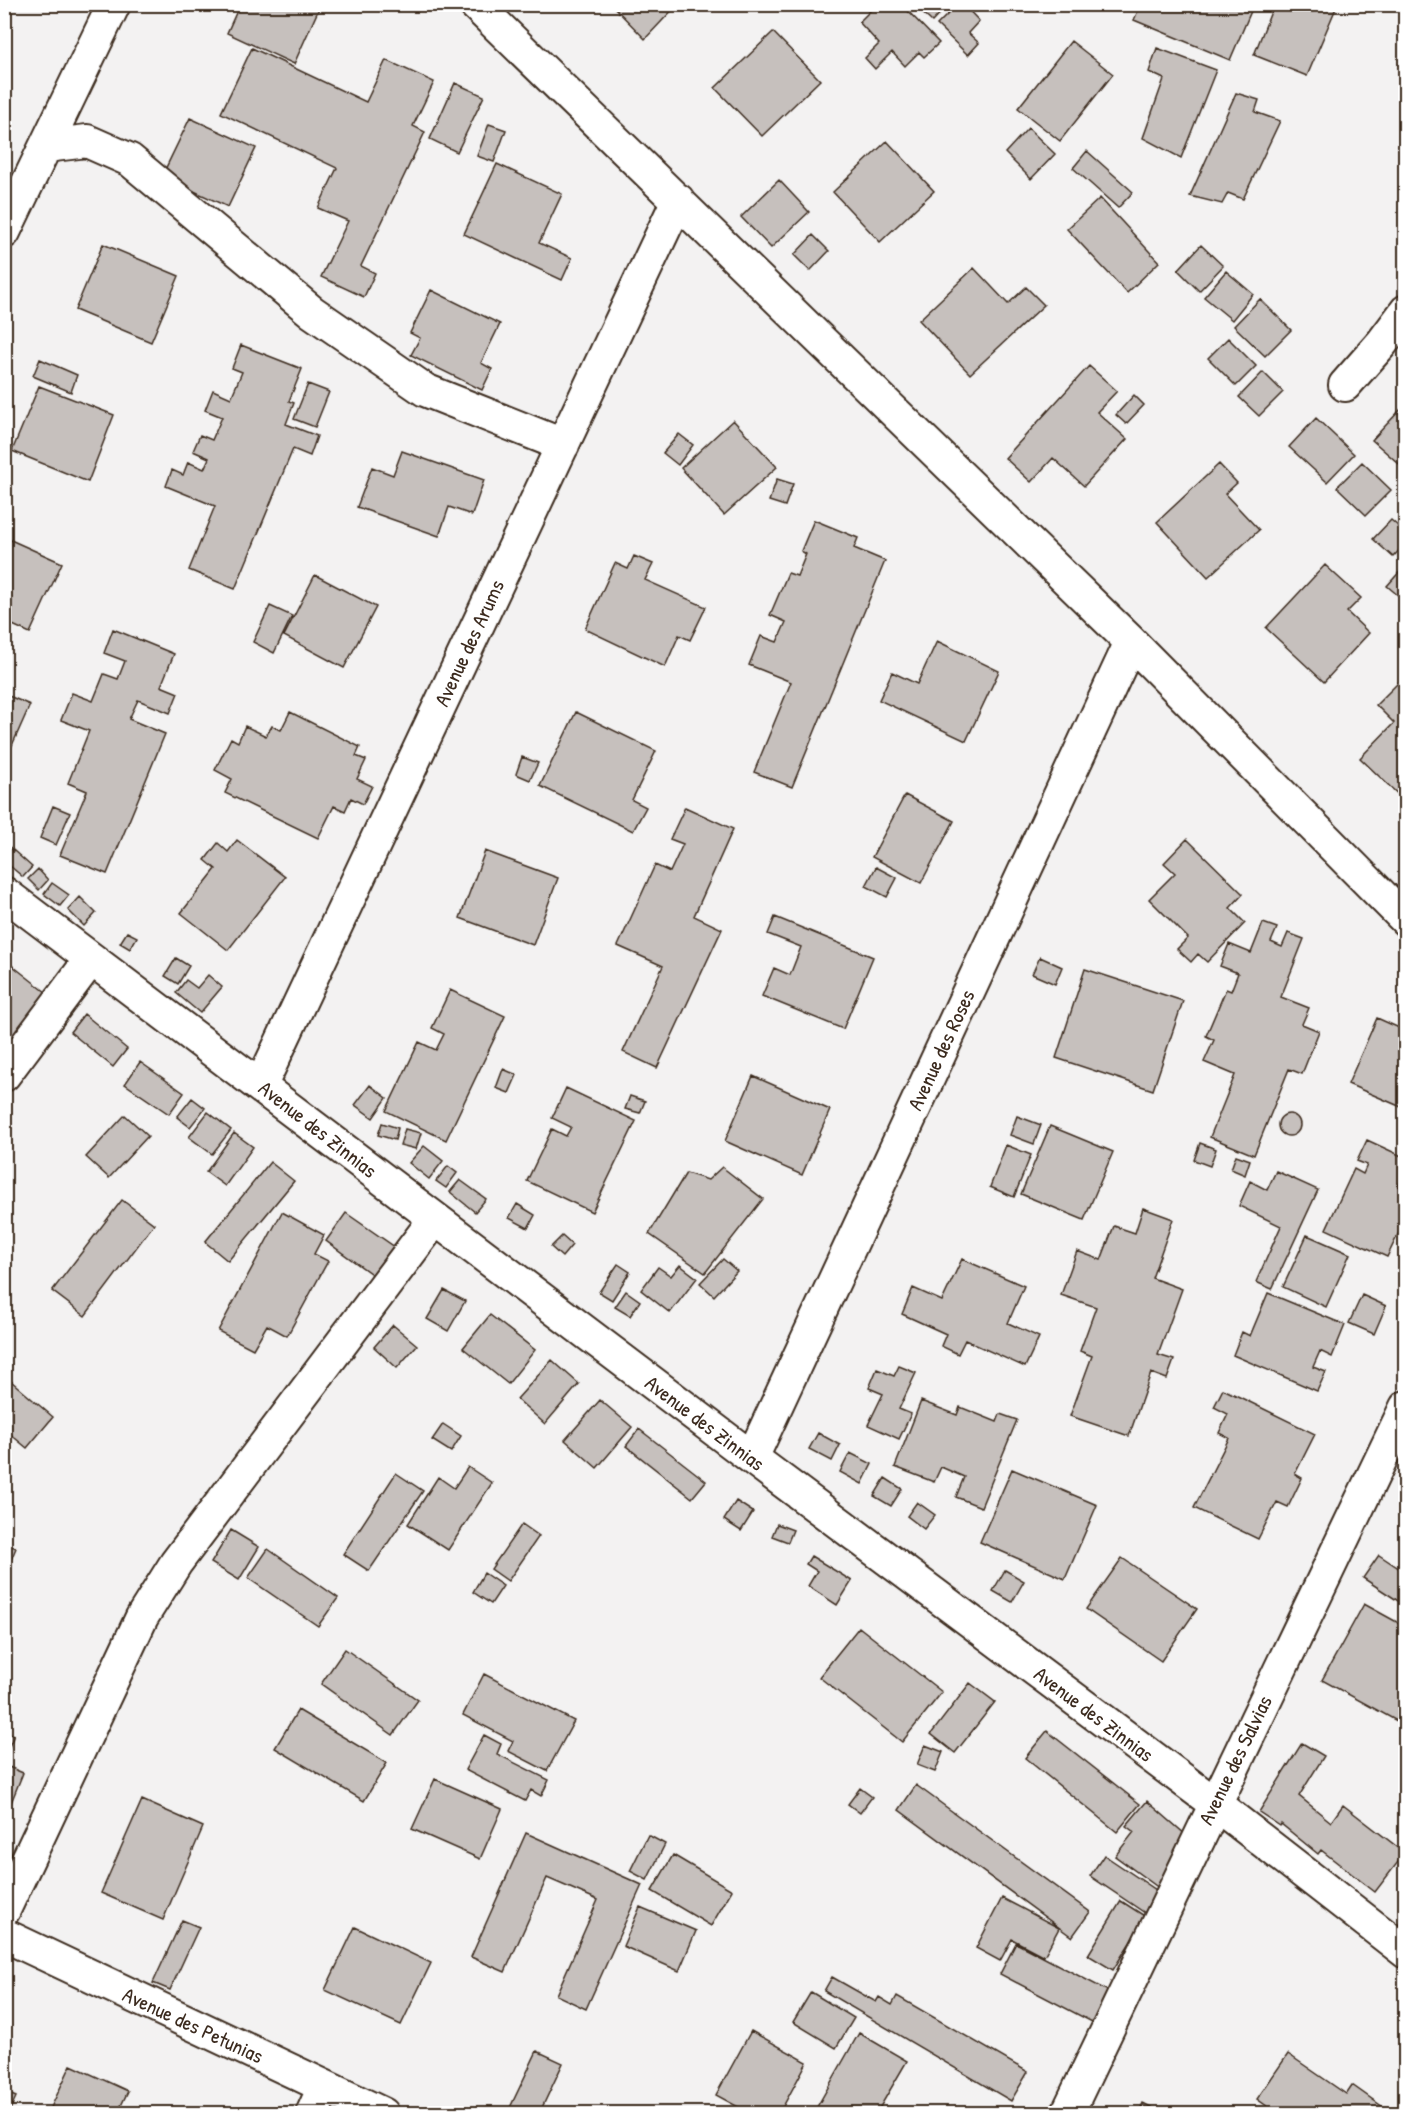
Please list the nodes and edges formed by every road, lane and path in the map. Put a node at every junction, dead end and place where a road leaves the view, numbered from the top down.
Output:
1 (114, 4) edge
2 (475, 4) edge
3 (46, 146) junction
4 (678, 200) junction
5 (4, 232) edge
6 (1406, 311) edge
7 (1345, 385) dead end
8 (563, 445) junction
9 (1131, 642) junction
10 (4, 893) edge
11 (1406, 920) edge
12 (91, 959) junction
13 (4, 1075) edge
14 (261, 1085) junction
15 (435, 1219) junction
16 (1406, 1407) edge
17 (752, 1458) junction
18 (1214, 1803) junction
19 (4, 1910) edge
20 (4, 1935) edge
21 (1406, 1952) edge
22 (318, 2101) edge
23 (383, 2114) edge
24 (1067, 2114) edge

1 - 3 street
2 - 4 street
3 - 5 street
3 - 8 street
4 - 8 street, Avenue des Arums
4 - 9 street
6 - 7 street
8 - 14 street, Avenue des Arums
9 - 11 street
9 - 17 street, Avenue des Roses
10 - 12 street, Avenue des Zinnias
12 - 13 street
12 - 14 street, Avenue des Zinnias
14 - 15 street, Avenue des Zinnias
15 - 17 street, Avenue des Zinnias
15 - 19 street
16 - 18 street, Avenue des Salvias
17 - 18 street, Avenue des Zinnias
18 - 21 street, Avenue des Zinnias
18 - 24 street, Avenue des Salvias
20 - 22 street, Avenue des Petunias
22 - 23 street, Avenue des Petunias

